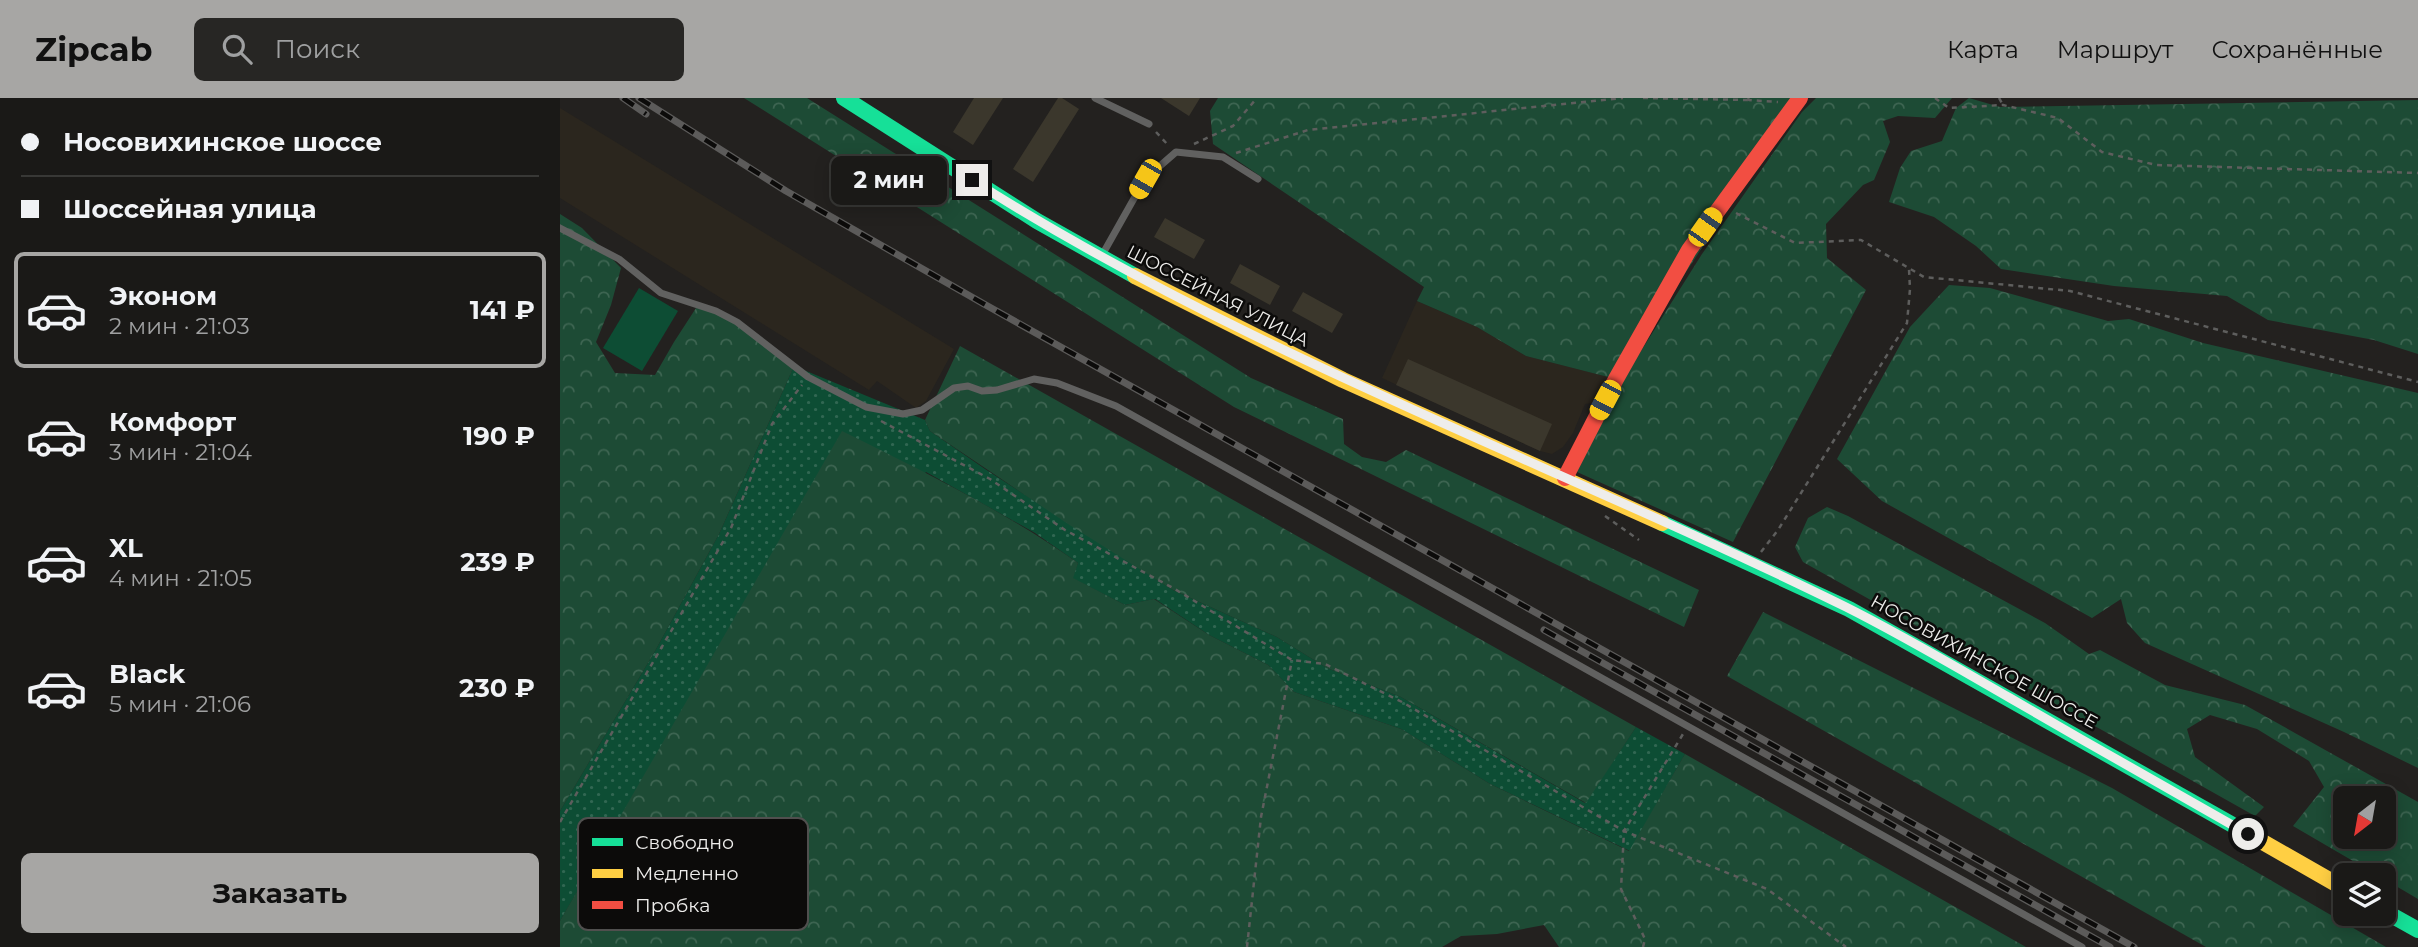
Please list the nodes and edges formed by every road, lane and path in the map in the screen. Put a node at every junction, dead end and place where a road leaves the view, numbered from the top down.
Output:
1 (844, 98) edge
2 (1095, 98) edge
3 (1257, 98) edge
4 (1623, 98) edge
5 (1643, 98) edge
6 (1935, 98) edge
7 (1998, 98) edge
8 (1748, 99) edge
9 (1797, 101) edge
10 (2003, 105) junction
11 (1149, 124) joint
12 (1176, 152) junction
13 (1223, 157) junction
14 (2418, 173) edge
15 (1258, 179) dead end
16 (1721, 205) junction
17 (560, 228) edge
18 (1100, 257) junction
19 (1909, 268) junction
20 (808, 377) junction
21 (2418, 382) edge
22 (866, 407) junction
23 (1565, 478) junction
24 (1594, 492) joint
25 (1598, 512) dead end
26 (1639, 540) dead end
27 (1752, 563) junction
28 (1292, 660) junction
29 (1689, 726) junction
30 (560, 822) edge
31 (1624, 831) junction
32 (2333, 882) edge
33 (2396, 918) edge
34 (2418, 930) edge
35 (1247, 947) edge
36 (1643, 947) edge
37 (1846, 947) edge
38 (2082, 947) edge

1 - 18 main road, ШОССЕЙНАЯ УЛИЦА
2 - 11 lane
3 - 12 path
4 - 13 path
5 - 8 path
6 - 10 path
7 - 10 path
8 - 9 path
9 - 16 main road
10 - 14 path
11 - 12 path
12 - 13 lane
12 - 18 lane
13 - 15 lane
16 - 19 path
16 - 23 main road
17 - 20 lane
18 - 23 main road, ШОССЕЙНАЯ УЛИЦА
19 - 21 path
19 - 27 path
20 - 22 lane
20 - 30 path
22 - 28 path
22 - 29 lane
23 - 24 main road, ШОССЕЙНАЯ УЛИЦА
24 - 27 main road, НОСОВИХИНСКОЕ ШОССЕ
25 - 26 path
27 - 32 main road, НОСОВИХИНСКОЕ ШОССЕ
28 - 31 path
28 - 35 path
29 - 31 path
29 - 38 lane
31 - 36 path
31 - 37 path
33 - 34 main road

